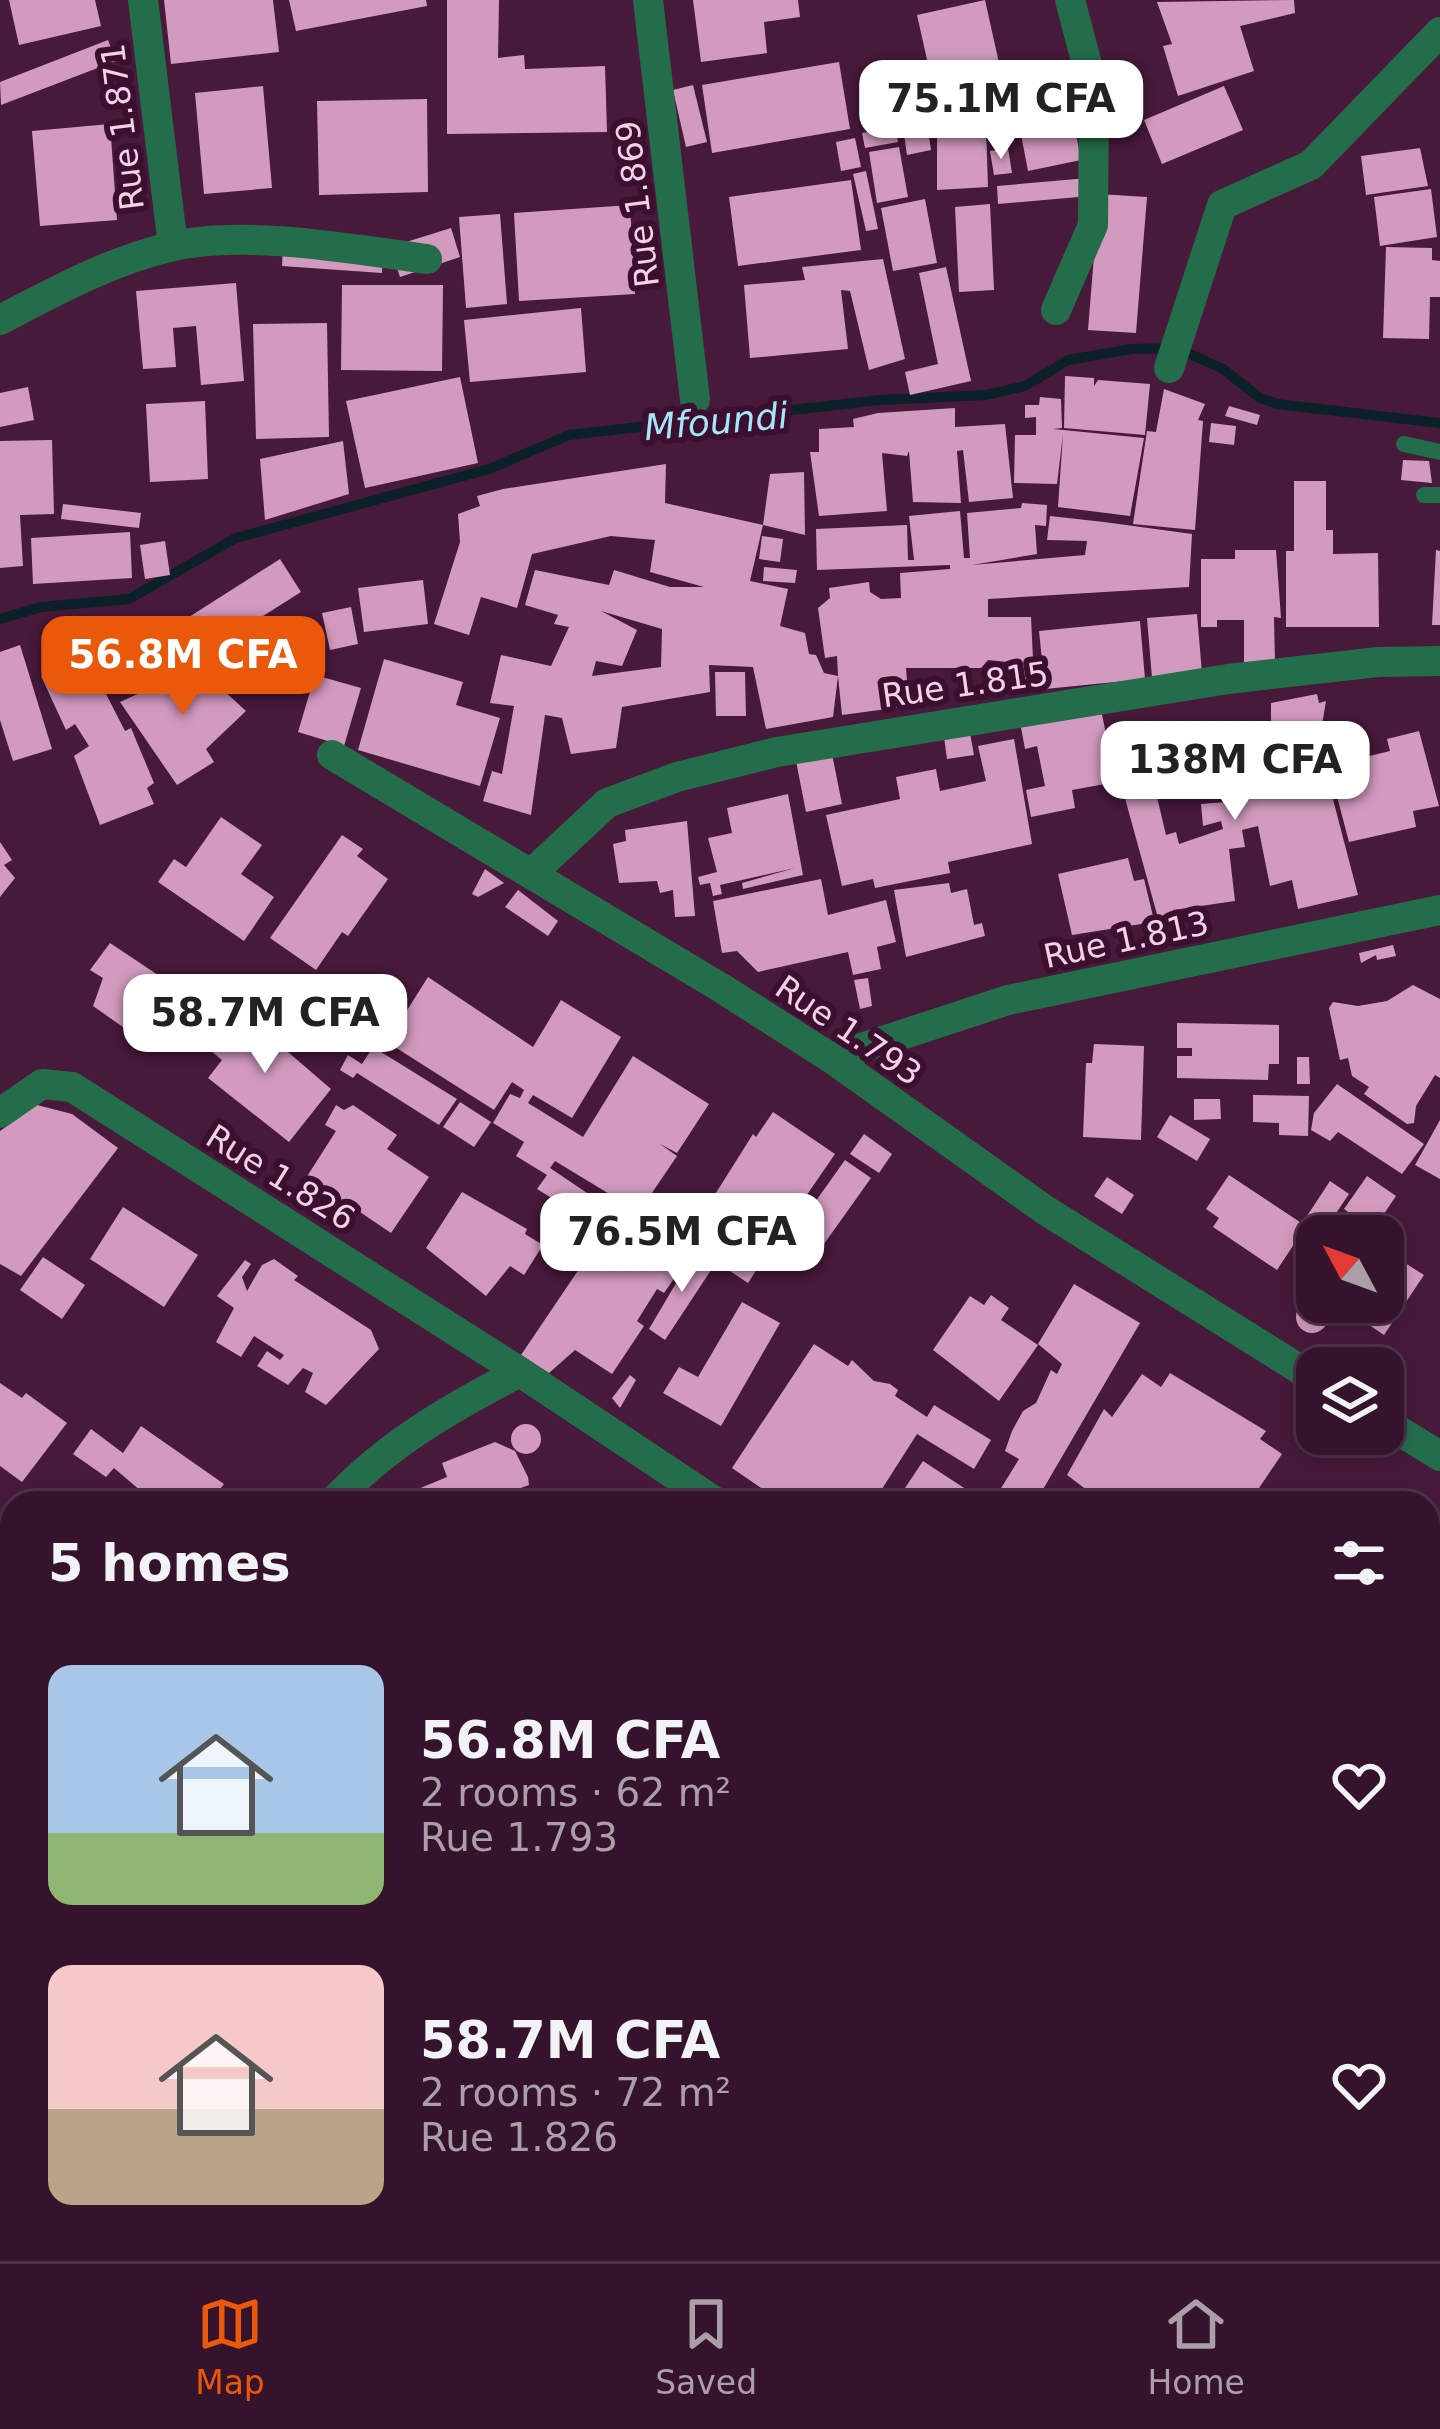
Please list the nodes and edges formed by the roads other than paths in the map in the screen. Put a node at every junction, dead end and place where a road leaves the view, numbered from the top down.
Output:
1 (143, 0) edge
2 (647, 0) edge
3 (1070, 0) edge
4 (1440, 32) edge
5 (173, 246) junction
6 (427, 260) dead end
7 (1056, 310) dead end
8 (0, 320) edge
9 (1168, 368) dead end
10 (695, 400) dead end
11 (1404, 444) dead end
12 (1440, 452) edge
13 (1440, 661) edge
14 (332, 755) dead end
15 (533, 872) junction
16 (1440, 910) edge
17 (831, 1058) junction
18 (0, 1113) edge
19 (1296, 1367) edge
20 (520, 1372) junction
21 (1404, 1434) edge
22 (1440, 1456) edge
23 (343, 1491) edge
24 (699, 1491) edge

1 - 5 street, Rue 1.871
2 - 10 street, Rue 1.869
3 - 7 street
4 - 9 street
5 - 6 street
5 - 8 street
11 - 12 lane
13 - 15 street, Rue 1.815
14 - 15 street, Rue 1.793
15 - 17 street, Rue 1.793
16 - 17 street, Rue 1.813
17 - 19 street, Rue 1.793
18 - 20 street, Rue 1.826
20 - 23 street
20 - 24 street, Rue 1.826
21 - 22 street

